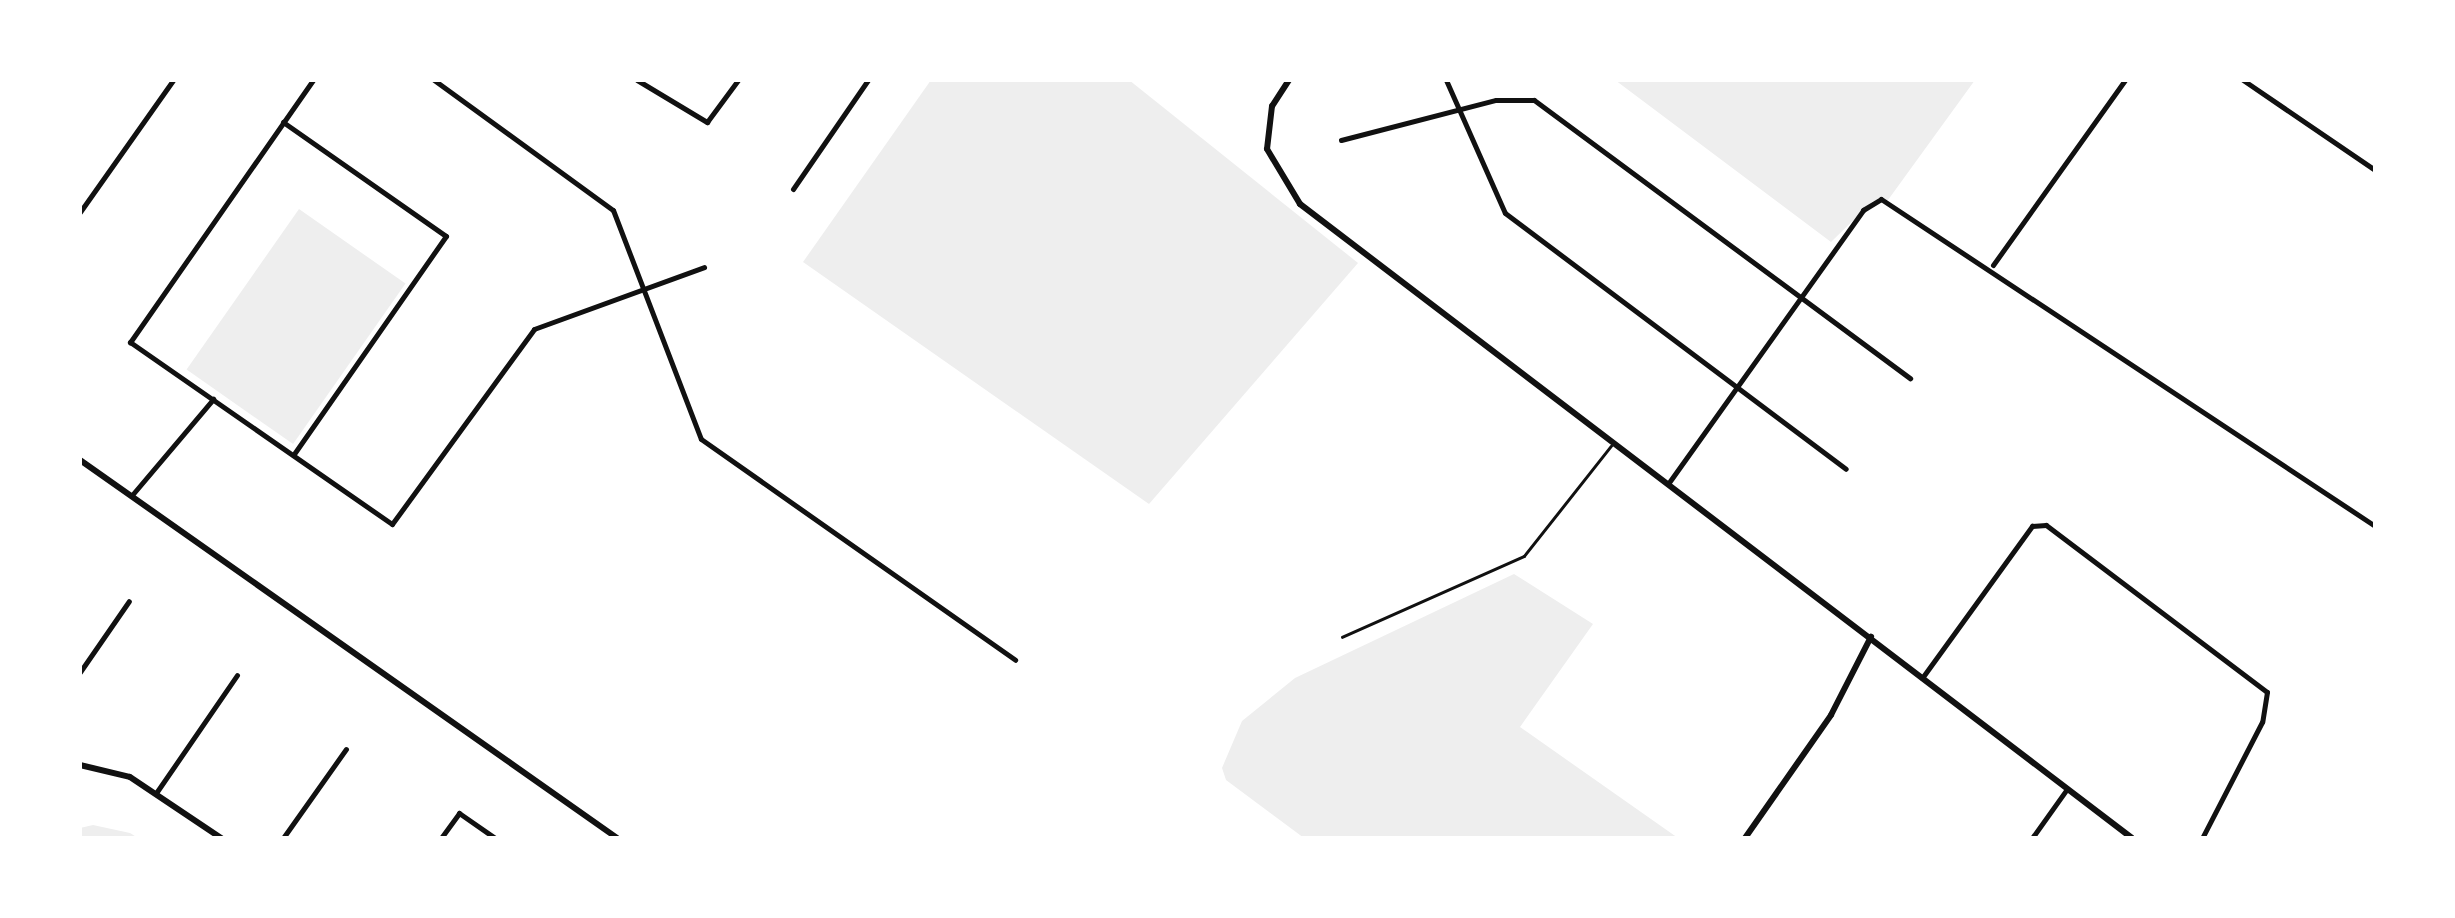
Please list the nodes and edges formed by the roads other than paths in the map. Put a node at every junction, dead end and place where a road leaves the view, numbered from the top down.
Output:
1 (173, 80) edge
2 (313, 80) edge
3 (434, 80) edge
4 (637, 80) edge
5 (738, 80) edge
6 (868, 80) edge
7 (1288, 80) edge
8 (1446, 80) edge
9 (2125, 80) edge
10 (2243, 80) edge
11 (1458, 110) junction
12 (284, 122) junction
13 (1341, 140) dead end
14 (2375, 170) edge
15 (793, 190) dead end
16 (80, 212) edge
17 (1993, 266) junction
18 (704, 267) dead end
19 (645, 287) junction
20 (1802, 295) junction
21 (1910, 378) dead end
22 (1736, 387) junction
23 (213, 399) junction
24 (1614, 440) junction
25 (293, 455) junction
26 (80, 460) edge
27 (1846, 470) dead end
28 (1670, 481) junction
29 (132, 495) junction
30 (2375, 526) edge
31 (129, 600) dead end
32 (1342, 637) dead end
33 (1871, 637) junction
34 (1016, 660) dead end
35 (80, 672) edge
36 (238, 675) dead end
37 (1922, 678) junction
38 (346, 749) dead end
39 (80, 765) edge
40 (2067, 788) junction
41 (156, 793) junction
42 (221, 838) edge
43 (282, 838) edge
44 (441, 838) edge
45 (495, 838) edge
46 (617, 838) edge
47 (1745, 838) edge
48 (2032, 838) edge
49 (2132, 838) edge
50 (2202, 838) edge

1 - 16 street
2 - 12 street
3 - 19 street
4 - 5 street
6 - 15 street
7 - 24 street
8 - 11 street
9 - 17 street
10 - 14 street
11 - 13 street
11 - 20 street
11 - 22 street
12 - 23 street
12 - 25 street
17 - 20 street
17 - 30 street
18 - 19 street
19 - 25 street
19 - 34 street
20 - 21 street
20 - 22 street
22 - 27 street
22 - 28 street
23 - 25 street
23 - 29 street
24 - 28 street
24 - 32 lane
26 - 29 street
28 - 33 street
29 - 46 street
31 - 35 street
33 - 37 street
33 - 47 street
36 - 41 street
37 - 40 street
37 - 50 street
38 - 43 street
39 - 41 street
40 - 48 street
40 - 49 street
41 - 42 street
44 - 45 street

